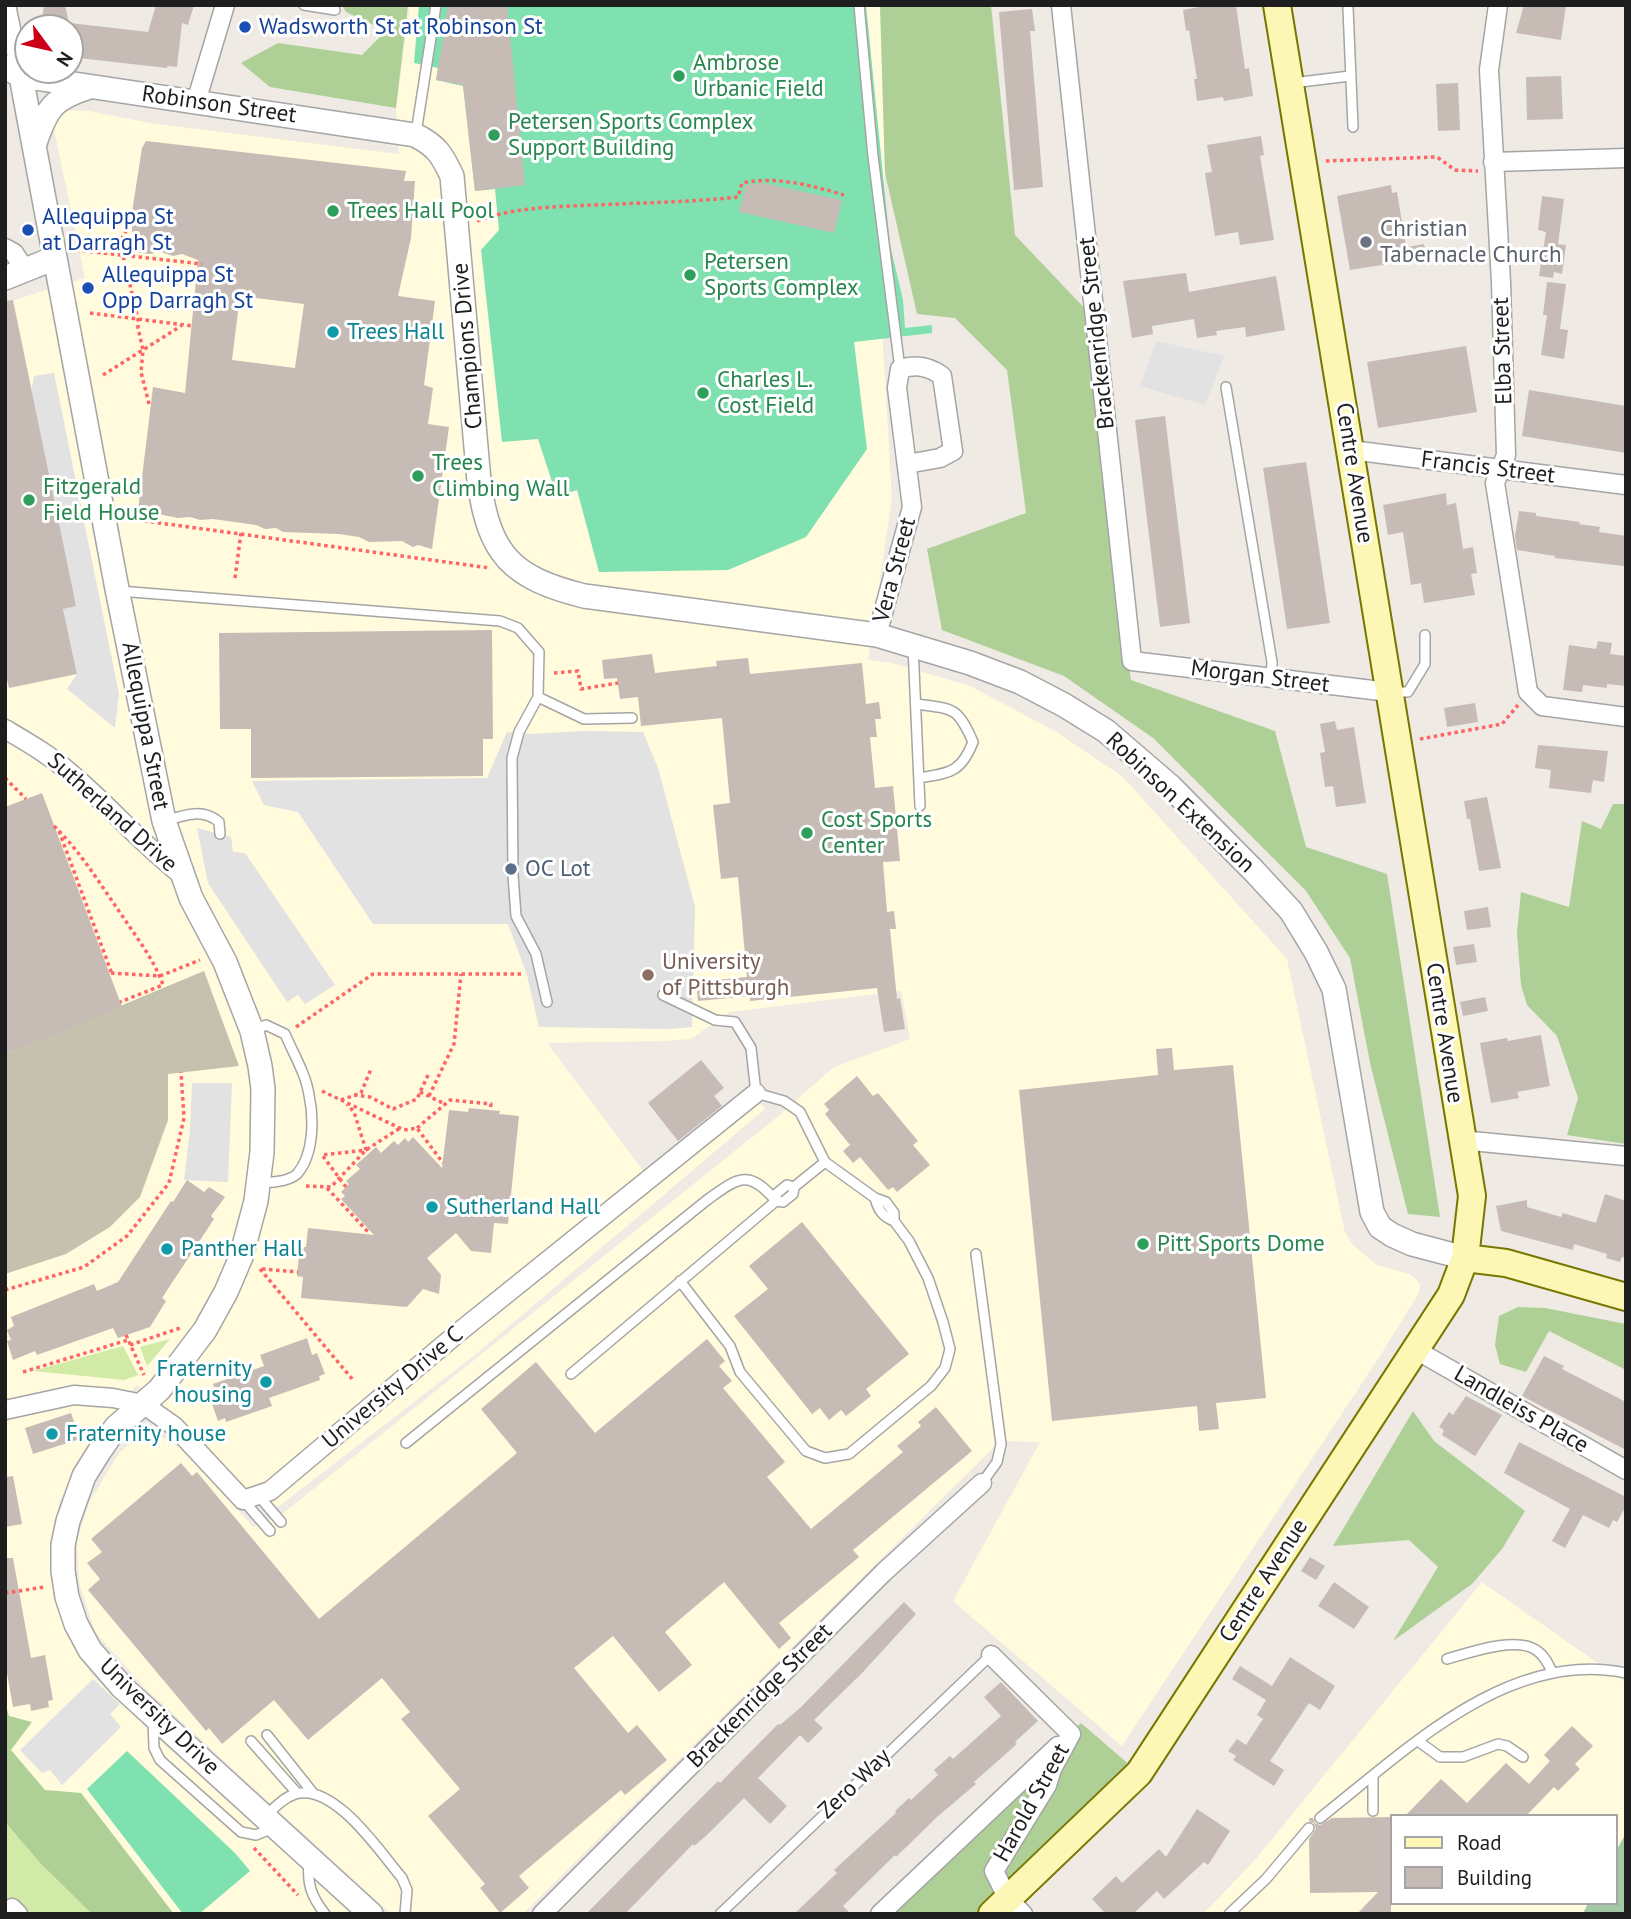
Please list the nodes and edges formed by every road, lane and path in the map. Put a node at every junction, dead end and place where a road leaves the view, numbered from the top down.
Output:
1 (6, 5) edge
2 (225, 5) edge
3 (304, 5) edge
4 (436, 5) edge
5 (859, 5) edge
6 (1061, 5) edge
7 (1277, 5) edge
8 (1498, 5) edge
9 (1348, 8) dead end
10 (335, 10) dead end
11 (13, 71) edge
12 (1350, 76) junction
13 (1290, 83) junction
14 (91, 86) junction
15 (197, 102) junction
16 (1353, 127) dead end
17 (424, 139) junction
18 (34, 146) junction
19 (1626, 158) edge
20 (1324, 161) dead end
21 (1487, 166) junction
22 (844, 195) dead end
23 (477, 221) dead end
24 (130, 224) dead end
25 (5, 248) edge
26 (76, 250) dead end
27 (123, 255) junction
28 (55, 258) junction
29 (202, 264) dead end
30 (15, 274) edge
31 (90, 313) dead end
32 (138, 319) junction
33 (182, 324) junction
34 (193, 326) dead end
35 (143, 350) junction
36 (900, 369) junction
37 (103, 375) dead end
38 (1226, 387) dead end
39 (149, 404) dead end
40 (1351, 450) junction
41 (907, 464) junction
42 (1501, 469) junction
43 (1626, 485) edge
44 (132, 517) dead end
45 (241, 533) junction
46 (496, 560) junction
47 (235, 578) dead end
48 (118, 591) junction
49 (877, 635) junction
50 (1425, 635) dead end
51 (914, 646) junction
52 (1132, 661) joint
53 (555, 673) dead end
54 (1271, 678) junction
55 (618, 683) dead end
56 (1389, 692) junction
57 (1528, 692) junction
58 (538, 696) junction
59 (916, 704) junction
60 (1626, 717) edge
61 (632, 718) dead end
62 (5, 729) edge
63 (1416, 740) dead end
64 (5, 778) edge
65 (919, 778) junction
66 (26, 799) dead end
67 (920, 806) dead end
68 (164, 821) junction
69 (220, 834) dead end
70 (183, 876) junction
71 (200, 960) dead end
72 (461, 974) junction
73 (524, 974) dead end
74 (160, 976) junction
75 (663, 995) dead end
76 (120, 1002) dead end
77 (547, 1002) dead end
78 (296, 1027) dead end
79 (252, 1031) junction
80 (371, 1069) dead end
81 (181, 1073) dead end
82 (429, 1073) dead end
83 (320, 1090) dead end
84 (421, 1092) junction
85 (756, 1093) junction
86 (354, 1095) junction
87 (429, 1096) junction
88 (343, 1101) junction
89 (445, 1104) junction
90 (490, 1110) dead end
91 (400, 1128) junction
92 (417, 1128) junction
93 (1461, 1140) junction
94 (366, 1150) junction
95 (1626, 1156) edge
96 (825, 1162) junction
97 (443, 1163) dead end
98 (339, 1180) junction
99 (259, 1183) junction
100 (306, 1186) dead end
101 (325, 1186) junction
102 (346, 1187) dead end
103 (776, 1201) junction
104 (370, 1234) dead end
105 (976, 1254) dead end
106 (1465, 1258) junction
107 (253, 1268) dead end
108 (260, 1269) junction
109 (298, 1272) dead end
110 (680, 1281) junction
111 (5, 1290) edge
112 (1626, 1297) edge
113 (180, 1328) dead end
114 (128, 1340) junction
115 (1416, 1350) junction
116 (23, 1373) dead end
117 (571, 1374) dead end
118 (146, 1380) dead end
119 (353, 1380) dead end
120 (143, 1404) junction
121 (5, 1410) edge
122 (406, 1443) dead end
123 (1626, 1470) edge
124 (982, 1483) joint
125 (251, 1498) junction
126 (281, 1522) dead end
127 (270, 1531) dead end
128 (50, 1586) dead end
129 (5, 1593) edge
130 (991, 1655) joint
131 (1447, 1659) dead end
132 (1552, 1672) junction
133 (1626, 1673) edge
134 (267, 1734) dead end
135 (1071, 1734) junction
136 (251, 1741) dead end
137 (1418, 1741) junction
138 (1522, 1757) dead end
139 (1373, 1776) junction
140 (297, 1793) junction
141 (313, 1793) junction
142 (1373, 1811) dead end
143 (1320, 1818) dead end
144 (270, 1822) junction
145 (1309, 1828) dead end
146 (252, 1845) dead end
147 (310, 1857) junction
148 (298, 1895) dead end
149 (1008, 1909) edge
150 (325, 1914) edge
151 (371, 1914) edge
152 (405, 1914) edge
153 (542, 1914) edge
154 (720, 1914) edge
155 (880, 1914) edge
156 (1229, 1914) edge

1 - 11 street, Allequippa Street
2 - 15 street
3 - 10 lane
4 - 17 lane
5 - 36 lane
6 - 52 street, Brackenridge Street
7 - 13 main road, Centre Avenue
8 - 21 street, Elba Street
9 - 12 lane
11 - 14 street, Robinson Street
11 - 18 street, Allequippa Street
12 - 13 lane
12 - 16 lane
13 - 40 main road, Centre Avenue
14 - 15 street, Robinson Street
14 - 18 street
15 - 17 street, Robinson Street
17 - 46 street, Champions Drive
18 - 28 street, Allequippa Street
19 - 21 street
20 - 21 path
21 - 42 street, Elba Street
22 - 23 path
24 - 27 path
25 - 30 street
26 - 27 path
27 - 29 path
27 - 32 path
28 - 30 street
28 - 48 street, Allequippa Street
31 - 32 path
32 - 33 path
32 - 35 path
33 - 34 path
33 - 35 path
35 - 37 path
35 - 39 path
36 - 41 street, Vera Street
36 - 41 street
38 - 54 lane
40 - 42 street, Francis Street
40 - 56 main road, Centre Avenue
41 - 49 street, Vera Street
42 - 43 street, Francis Street
42 - 57 street, Elba Street
44 - 45 path
45 - 46 path
45 - 47 path
46 - 49 street, Robinson Extension
48 - 58 lane
48 - 68 street, Allequippa Street
49 - 51 street, Robinson Extension
50 - 56 lane
51 - 59 lane
51 - 106 street, Robinson Extension
52 - 54 street, Morgan Street
53 - 55 path
54 - 56 street, Morgan Street
56 - 93 main road, Centre Avenue
57 - 60 street
57 - 63 path
58 - 61 lane
58 - 77 lane
59 - 65 lane
59 - 65 lane
62 - 70 street, Sutherland Drive
64 - 66 path
65 - 67 lane
68 - 69 lane
68 - 70 street, Allequippa Street
70 - 79 street, Allequippa Street
71 - 74 path
72 - 73 path
72 - 78 path
72 - 87 path
74 - 74 path
74 - 76 path
75 - 85 lane
79 - 99 street, Allequippa Street
79 - 99 lane
80 - 86 path
81 - 111 path
82 - 84 path
83 - 88 path
84 - 86 path
84 - 87 path
85 - 96 lane
85 - 125 street, University Drive C
86 - 88 path
87 - 89 path
88 - 91 path
88 - 94 path
89 - 90 path
89 - 92 path
91 - 92 path
91 - 94 path
92 - 97 path
93 - 95 street
93 - 106 main road, Centre Avenue
94 - 98 path
94 - 98 path
96 - 103 lane
96 - 110 lane
98 - 101 path
98 - 102 path
99 - 120 street, Allequippa Street
100 - 101 path
101 - 104 path
103 - 110 lane
103 - 122 lane
105 - 124 lane
106 - 112 main road
106 - 115 main road, Centre Avenue
107 - 108 path
108 - 109 path
108 - 119 path
110 - 117 lane
113 - 114 path
114 - 116 path
114 - 118 path
115 - 123 street, Landleiss Place
115 - 149 main road, Centre Avenue
120 - 121 street
120 - 125 street
120 - 144 street, University Drive
124 - 153 street, Brackenridge Street
125 - 126 lane
125 - 127 lane
128 - 129 path
130 - 135 street, Harold Street
130 - 154 lane, Zero Way
131 - 132 lane
132 - 133 lane
132 - 137 lane
134 - 141 lane
135 - 149 street, Harold Street
135 - 155 street
136 - 140 lane
137 - 138 lane
137 - 139 lane
139 - 142 lane
139 - 143 lane
140 - 141 lane
140 - 144 lane
141 - 152 lane
144 - 147 street, University Drive
145 - 156 lane
146 - 148 path
147 - 150 lane
147 - 151 street, University Drive

